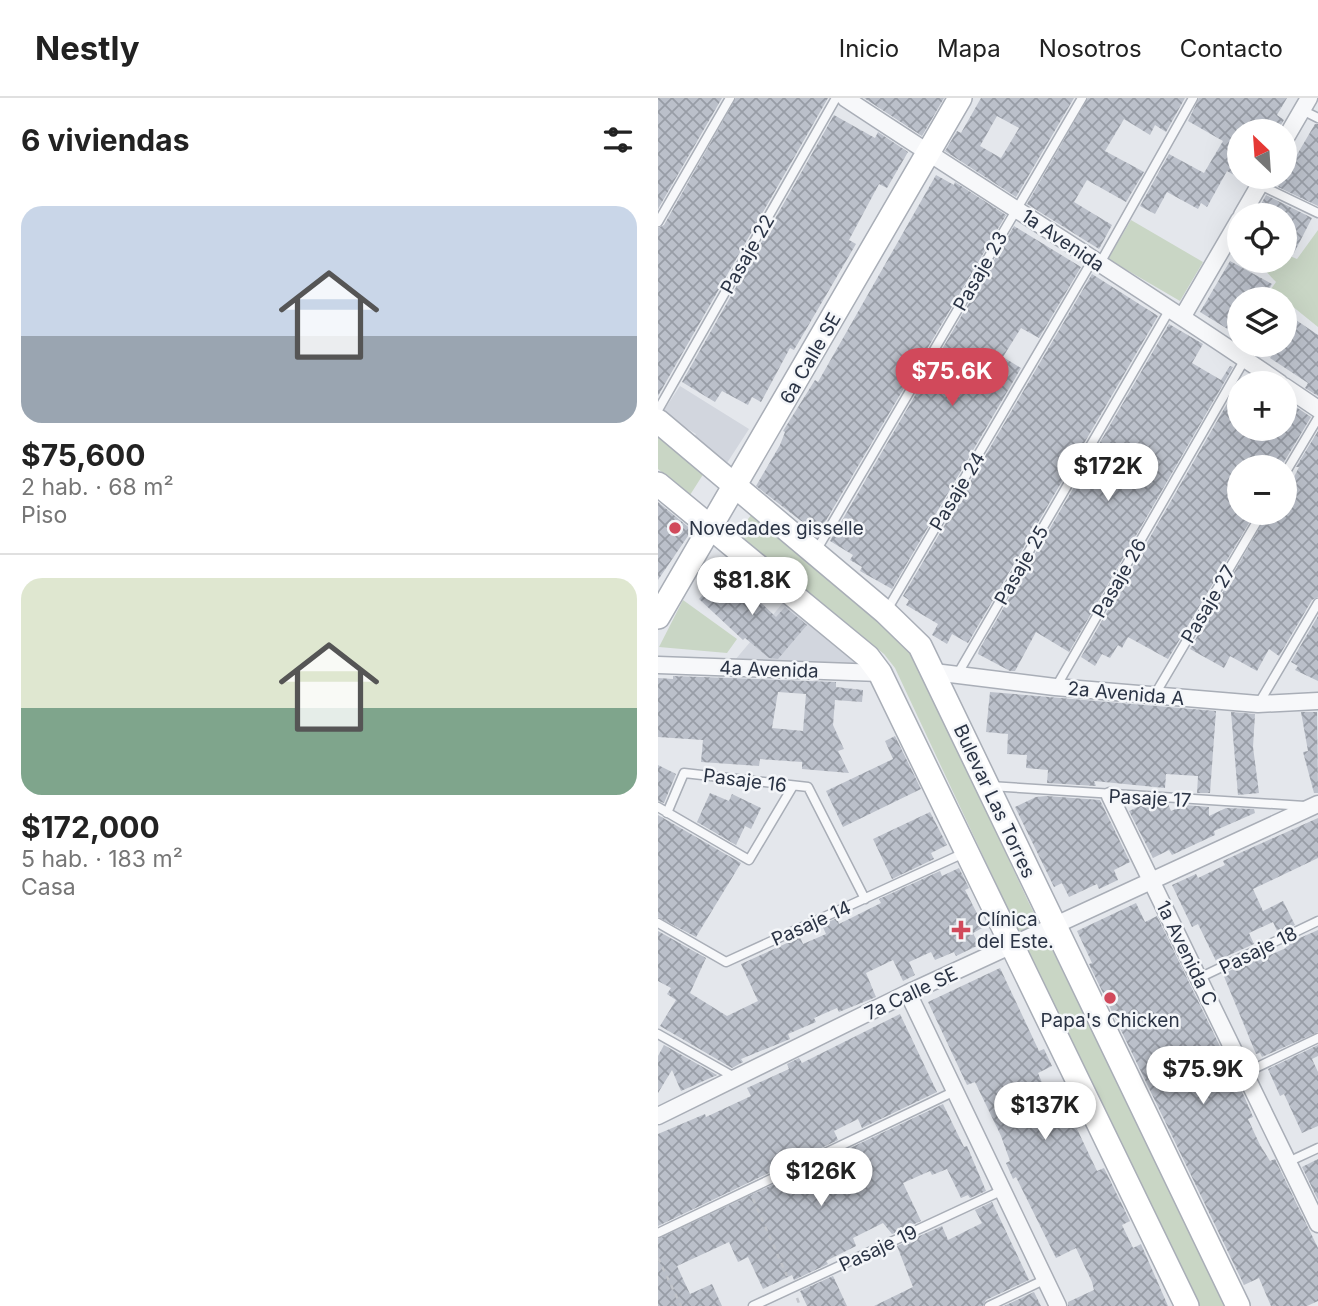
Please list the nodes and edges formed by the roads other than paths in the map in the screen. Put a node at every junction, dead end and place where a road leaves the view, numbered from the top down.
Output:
1 (730, 98) edge
2 (836, 98) edge
3 (845, 98) edge
4 (960, 98) edge
5 (1082, 98) edge
6 (1193, 98) edge
7 (1306, 104) edge
8 (1318, 118) edge
9 (1297, 119) edge
10 (928, 153) junction
11 (1276, 189) edge
12 (1017, 208) junction
13 (1318, 213) edge
14 (658, 222) edge
15 (1227, 238) edge
16 (1095, 263) junction
17 (1176, 313) junction
18 (1245, 359) junction
19 (1262, 371) edge
20 (1297, 395) edge
21 (1318, 409) edge
22 (658, 410) edge
23 (1318, 418) edge
24 (658, 421) edge
25 (1296, 455) edge
26 (658, 484) edge
27 (736, 486) junction
28 (1255, 525) edge
29 (712, 527) junction
30 (815, 553) junction
31 (1318, 603) edge
32 (885, 612) junction
33 (658, 617) edge
34 (658, 665) edge
35 (880, 673) junction
36 (945, 674) junction
37 (1055, 687) junction
38 (1154, 696) junction
39 (1318, 701) edge
40 (1258, 704) junction
41 (793, 786) junction
42 (987, 786) junction
43 (1110, 796) junction
44 (1316, 805) edge
45 (658, 807) edge
46 (667, 813) junction
47 (968, 851) junction
48 (1152, 881) junction
49 (865, 899) junction
50 (1318, 921) edge
51 (658, 923) edge
52 (1054, 927) junction
53 (1014, 946) junction
54 (1199, 978) junction
55 (908, 993) junction
56 (658, 1034) edge
57 (1318, 1038) edge
58 (1245, 1073) junction
59 (736, 1078) junction
60 (956, 1091) junction
61 (658, 1116) edge
62 (1318, 1148) edge
63 (1288, 1162) junction
64 (1003, 1190) junction
65 (1318, 1224) edge
66 (658, 1233) edge
67 (1046, 1279) junction
68 (753, 1306) edge
69 (989, 1306) edge
70 (1058, 1306) edge
71 (1187, 1306) edge
72 (1238, 1306) edge

1 - 14 lane
2 - 22 lane, Pasaje 22
3 - 10 street, 1a Avenida
4 - 10 street, 6a Calle SE
5 - 12 lane, Pasaje 23
6 - 16 lane, Pasaje 24
7 - 8 lane
7 - 9 street
10 - 12 street, 1a Avenida
10 - 27 street, 6a Calle SE
11 - 13 lane
12 - 16 street, 1a Avenida
12 - 30 lane, Pasaje 23
15 - 17 street
16 - 17 street, 1a Avenida
16 - 32 lane, Pasaje 24
17 - 18 street, 1a Avenida
17 - 36 lane, Pasaje 25
18 - 19 street, 1a Avenida
18 - 37 lane, Pasaje 26
20 - 21 street, 1a Avenida
23 - 25 lane
24 - 27 street, Bulevar Las Torres
26 - 29 street
27 - 29 street, 6a Calle SE
27 - 30 street, Bulevar Las Torres
28 - 38 lane, Pasaje 27
29 - 33 street, 6a Calle SE
29 - 35 street
30 - 32 street, Bulevar Las Torres
31 - 40 lane
32 - 36 street, Bulevar Las Torres
34 - 35 street, 4a Avenida
35 - 47 street
36 - 37 street, 2a Avenida A
36 - 42 street, Bulevar Las Torres
37 - 38 street, 2a Avenida A
38 - 40 street, 2a Avenida A
39 - 40 street, 2a Avenida A
41 - 46 lane, Pasaje 16
41 - 46 lane
41 - 49 lane, Pasaje 16
42 - 43 lane, Pasaje 17
42 - 52 street, Bulevar Las Torres
43 - 44 lane, Pasaje 17
43 - 48 street, 1a Avenida C
44 - 48 street, 7a Calle SE
45 - 46 lane
47 - 49 lane, Pasaje 14
47 - 53 street
48 - 52 street, 7a Calle SE
48 - 54 street, 1a Avenida C
49 - 51 lane, Pasaje 14
50 - 54 lane, Pasaje 18
52 - 53 street, 7a Calle SE
52 - 72 street, Bulevar Las Torres
53 - 55 street, 7a Calle SE
53 - 71 street
54 - 58 street, 1a Avenida C
55 - 59 street, 7a Calle SE
55 - 60 street
56 - 59 lane
57 - 58 lane
58 - 63 street, 1a Avenida C
59 - 61 street, 7a Calle SE
60 - 64 street
60 - 66 lane
62 - 63 lane
63 - 65 street, 1a Avenida C
64 - 67 street
64 - 68 lane, Pasaje 19
67 - 69 lane
67 - 70 street

